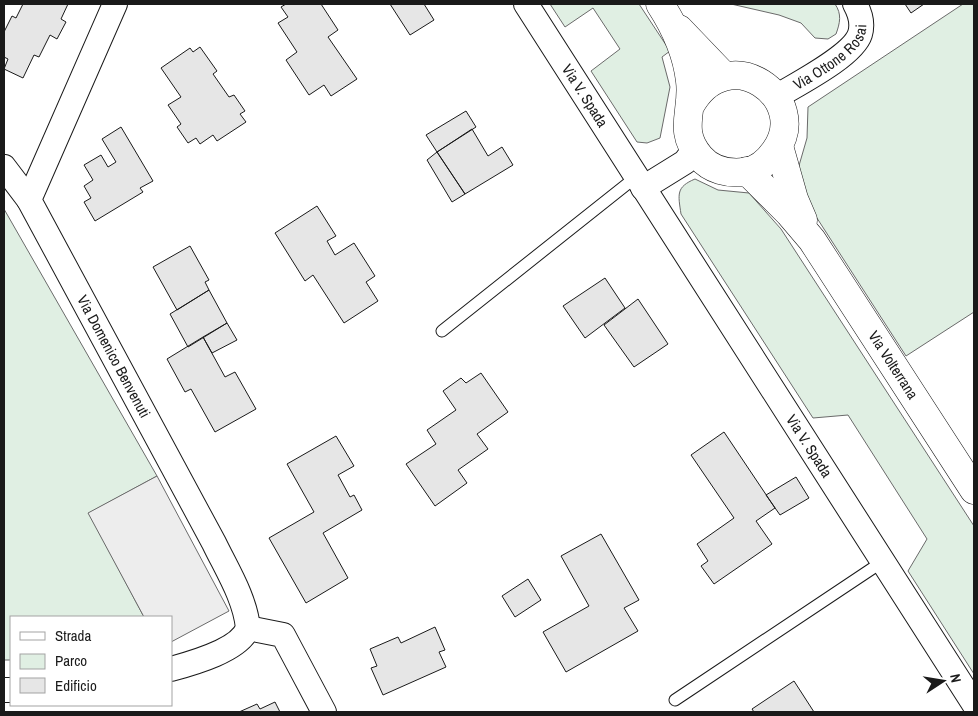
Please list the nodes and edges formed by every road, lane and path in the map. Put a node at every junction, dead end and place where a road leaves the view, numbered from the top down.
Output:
1 (115, 4) edge
2 (526, 4) edge
3 (855, 4) edge
4 (665, 12) edge
5 (724, 76) junction
6 (776, 97) junction
7 (690, 106) junction
8 (779, 146) junction
9 (694, 150) junction
10 (4, 167) edge
11 (747, 172) junction
12 (640, 182) junction
13 (29, 200) junction
14 (812, 240) junction
15 (442, 331) dead end
16 (974, 490) edge
17 (882, 562) junction
18 (248, 628) junction
19 (172, 669) edge
20 (675, 700) dead end
21 (974, 704) edge
22 (324, 712) edge

1 - 13 street
2 - 12 street, Via V. Spada
3 - 6 street, Via Ottone Rosai
4 - 5 main road
4 - 7 main road
5 - 6 main road
5 - 7 main road
6 - 8 main road, Via Volterrana
7 - 9 main road
8 - 11 main road
8 - 14 main road, Via Volterrana
9 - 11 main road
9 - 12 street
10 - 13 street, Via Domenico Benvenuti
11 - 14 main road, Via Volterrana
12 - 15 lane
12 - 17 street, Via V. Spada
13 - 18 street, Via Domenico Benvenuti
14 - 16 main road, Via Volterrana
17 - 20 lane
17 - 21 street, Via V. Spada
18 - 19 street
18 - 22 street

